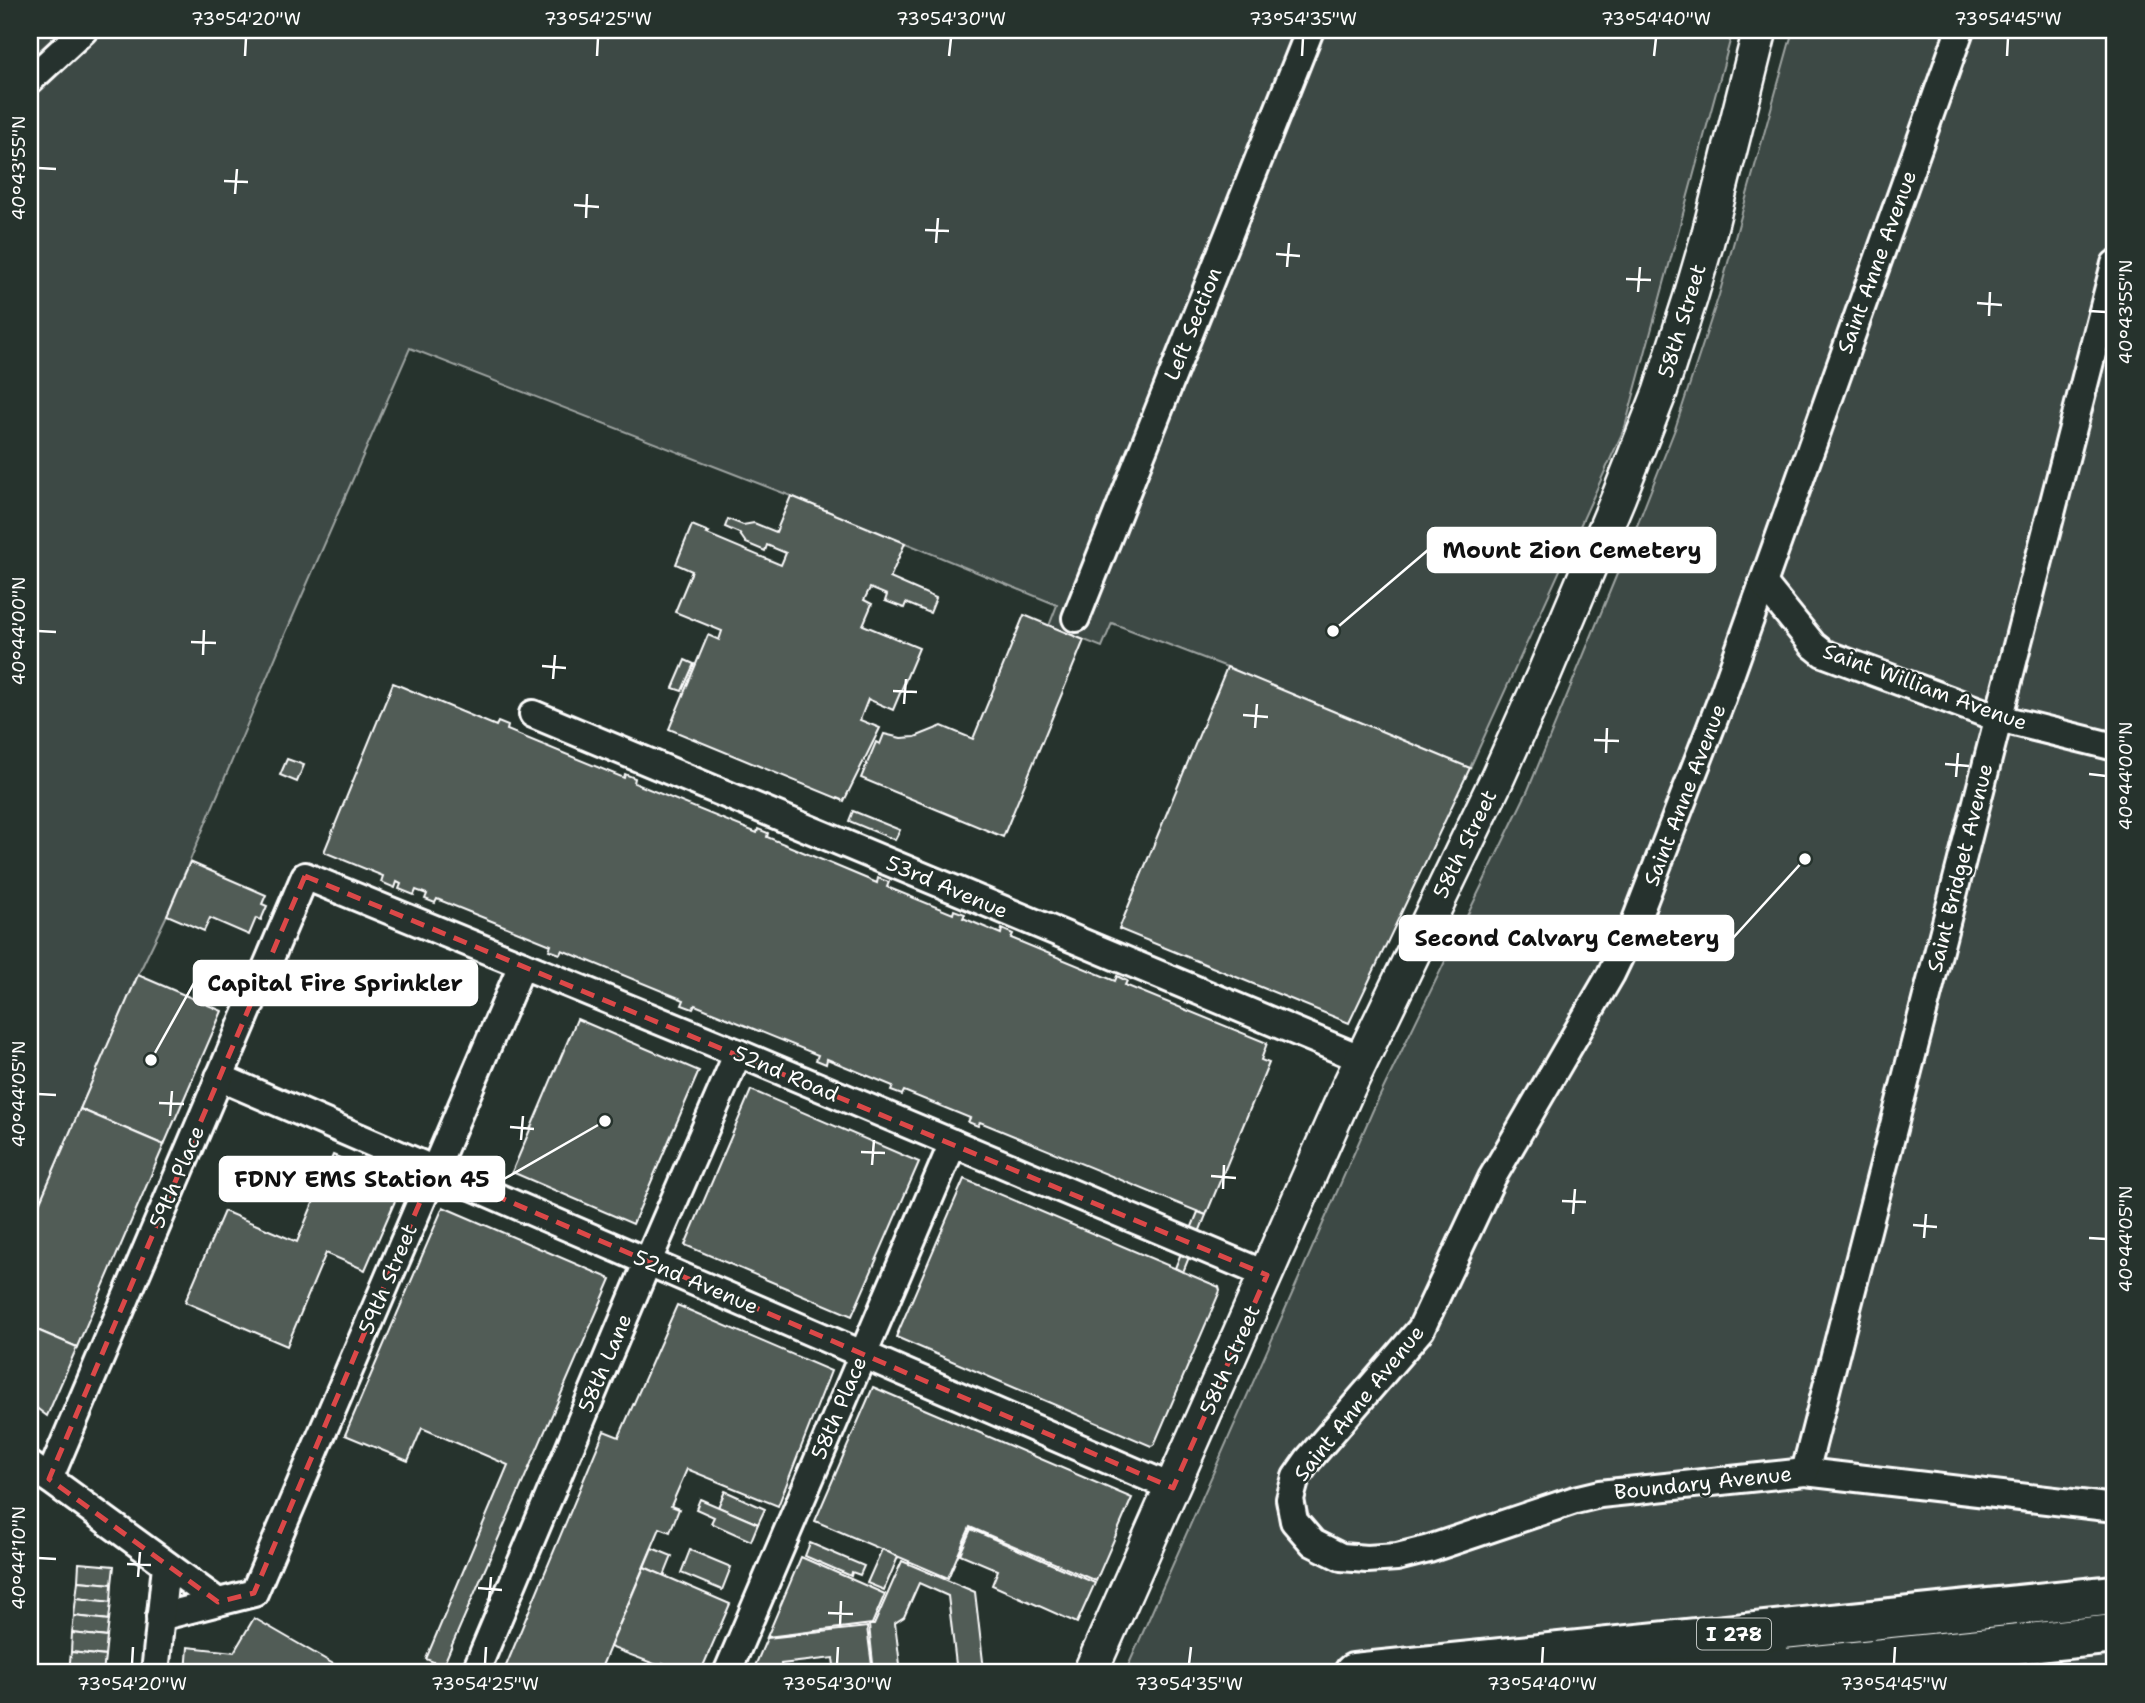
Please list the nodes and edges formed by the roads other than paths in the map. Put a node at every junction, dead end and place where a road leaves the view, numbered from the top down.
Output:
1 (84, 30) edge
2 (1310, 30) edge
3 (1760, 30) edge
4 (1960, 30) edge
5 (30, 80) edge
6 (2115, 264) edge
7 (1763, 583) junction
8 (1076, 618) dead end
9 (533, 714) dead end
10 (1998, 718) junction
11 (2115, 747) edge
12 (305, 876) joint
13 (522, 964) junction
14 (737, 1053) junction
15 (1362, 1059) junction
16 (219, 1077) junction
17 (953, 1143) junction
18 (433, 1170) junction
19 (648, 1261) junction
20 (1266, 1275) junction
21 (862, 1353) junction
22 (39, 1472) edge
23 (1805, 1472) junction
24 (1173, 1488) junction
25 (2115, 1508) edge
26 (1306, 1536) joint
27 (166, 1565) junction
28 (2115, 1595) edge
29 (218, 1602) junction
30 (160, 1617) junction
31 (2115, 1617) edge
32 (2115, 1634) edge
33 (155, 1673) edge
34 (475, 1673) edge
35 (727, 1673) edge
36 (1090, 1673) edge
37 (1353, 1673) edge
38 (1568, 1673) edge
39 (1736, 1673) edge

1 - 5 street
2 - 8 street, Left Section
3 - 15 main road, 58th Street
4 - 7 street, Saint Anne Avenue
6 - 10 street, Saint Bridget Avenue
7 - 10 street, Saint William Avenue
7 - 26 street, Saint Anne Avenue
9 - 15 street, 53rd Avenue
10 - 11 street, Saint William Avenue
10 - 23 street, Saint Bridget Avenue
12 - 13 street, 52nd Road
12 - 16 street, 59th Place
13 - 14 street, 52nd Road
13 - 18 street, 59th Street
14 - 17 street, 52nd Road
14 - 19 street, 58th Lane
15 - 20 main road, 58th Street
16 - 18 street, 52nd Avenue
16 - 22 street, 59th Place
17 - 20 street, 52nd Road
17 - 21 street, 58th Place
18 - 19 street, 52nd Avenue
18 - 29 street, 59th Street
19 - 21 street, 52nd Avenue
19 - 34 street, 58th Lane
20 - 24 main road, 58th Street
21 - 24 street, 52nd Avenue
21 - 35 street, 58th Place
22 - 27 street
23 - 25 street, Boundary Avenue
23 - 26 street, Boundary Avenue
24 - 36 main road, 58th Street
27 - 29 street
27 - 30 street
28 - 37 highway, I 278
29 - 30 street
30 - 33 street
31 - 38 main road
32 - 39 highway, I 278

